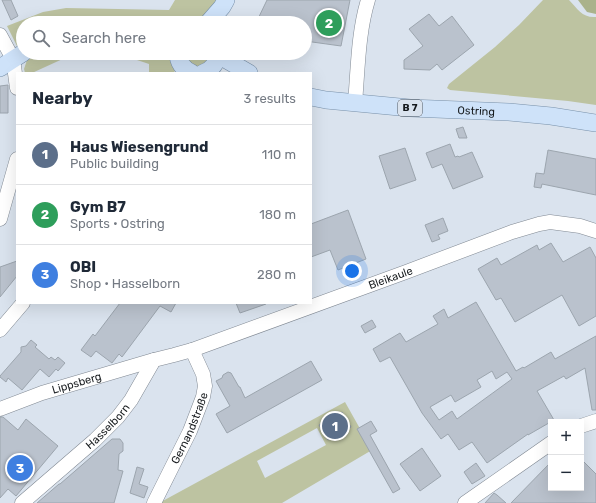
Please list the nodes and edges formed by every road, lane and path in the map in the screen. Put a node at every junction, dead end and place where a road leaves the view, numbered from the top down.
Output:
1 (368, 0) edge
2 (0, 35) edge
3 (12, 60) edge
4 (216, 60) edge
5 (228, 60) edge
6 (240, 60) edge
7 (194, 69) edge
8 (248, 72) edge
9 (249, 72) edge
10 (16, 82) edge
11 (312, 97) edge
12 (355, 103) junction
13 (596, 123) edge
14 (16, 162) edge
15 (0, 218) edge
16 (596, 231) edge
17 (22, 304) edge
18 (0, 330) edge
19 (190, 351) junction
20 (154, 360) junction
21 (0, 409) edge
22 (596, 421) edge
23 (584, 425) edge
24 (548, 445) edge
25 (22, 503) edge
26 (154, 503) edge
27 (465, 503) edge

1 - 12 street
2 - 3 street
3 - 10 street
4 - 7 main road
5 - 8 main road
6 - 9 main road
11 - 12 main road, Ostring / B 7
12 - 13 main road, Ostring / B 7
14 - 15 street
16 - 19 street, Bleikaule
17 - 18 street
19 - 20 street
19 - 26 street, Gernandstraße
20 - 21 street, Lippsberg
20 - 25 street, Hasselborn
22 - 23 street
24 - 27 street

